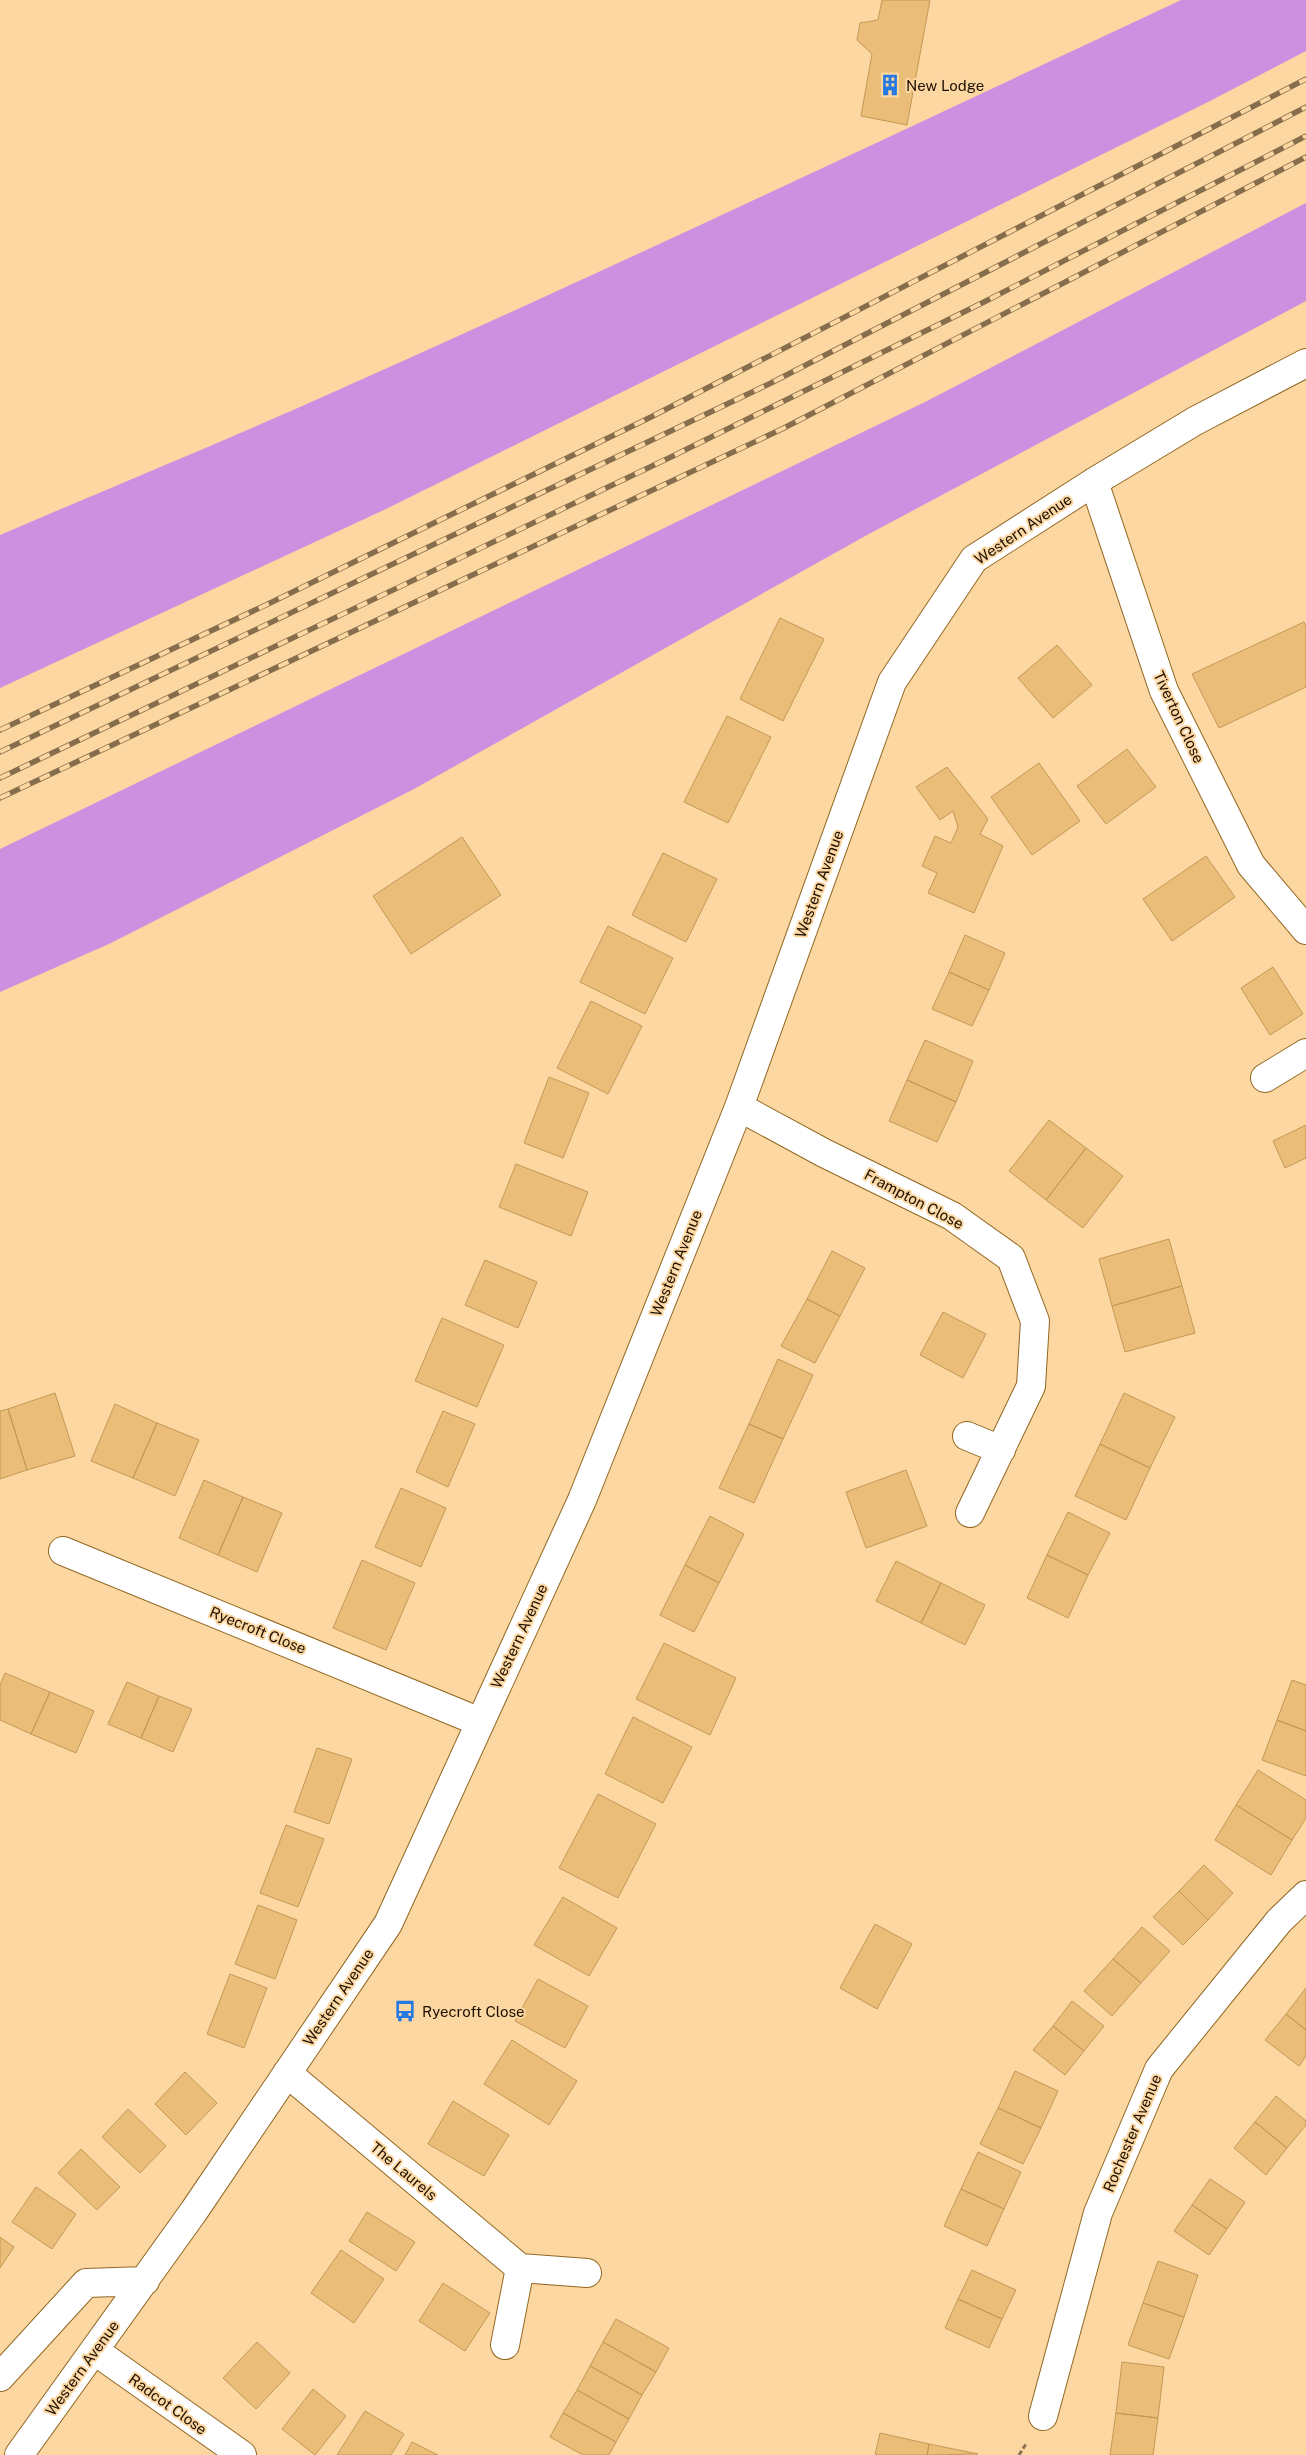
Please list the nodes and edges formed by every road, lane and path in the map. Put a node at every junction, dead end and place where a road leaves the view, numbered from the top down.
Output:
1 (1306, 363) edge
2 (1094, 482) junction
3 (1306, 930) edge
4 (1306, 1053) edge
5 (1265, 1078) dead end
6 (739, 1107) junction
7 (967, 1436) dead end
8 (1001, 1450) junction
9 (970, 1512) dead end
10 (63, 1551) dead end
11 (480, 1722) junction
12 (1306, 1895) edge
13 (287, 2073) junction
14 (520, 2268) junction
15 (587, 2272) dead end
16 (145, 2281) junction
17 (505, 2345) dead end
18 (95, 2351) junction
19 (0, 2377) edge
20 (1044, 2416) dead end
21 (19, 2455) edge
22 (242, 2455) edge

1 - 2 street, Western Avenue
2 - 3 street, Tiverton Close
2 - 6 street, Western Avenue
4 - 5 street
6 - 8 street, Frampton Close
6 - 11 street, Western Avenue
7 - 8 street
8 - 9 street, Frampton Close
10 - 11 street, Ryecroft Close
11 - 13 street, Western Avenue
12 - 20 street, Rochester Avenue
13 - 14 street, The Laurels
13 - 16 street, Western Avenue
14 - 15 street
14 - 17 street
16 - 18 street, Western Avenue
16 - 19 street
18 - 21 street, Western Avenue
18 - 22 street, Radcot Close

